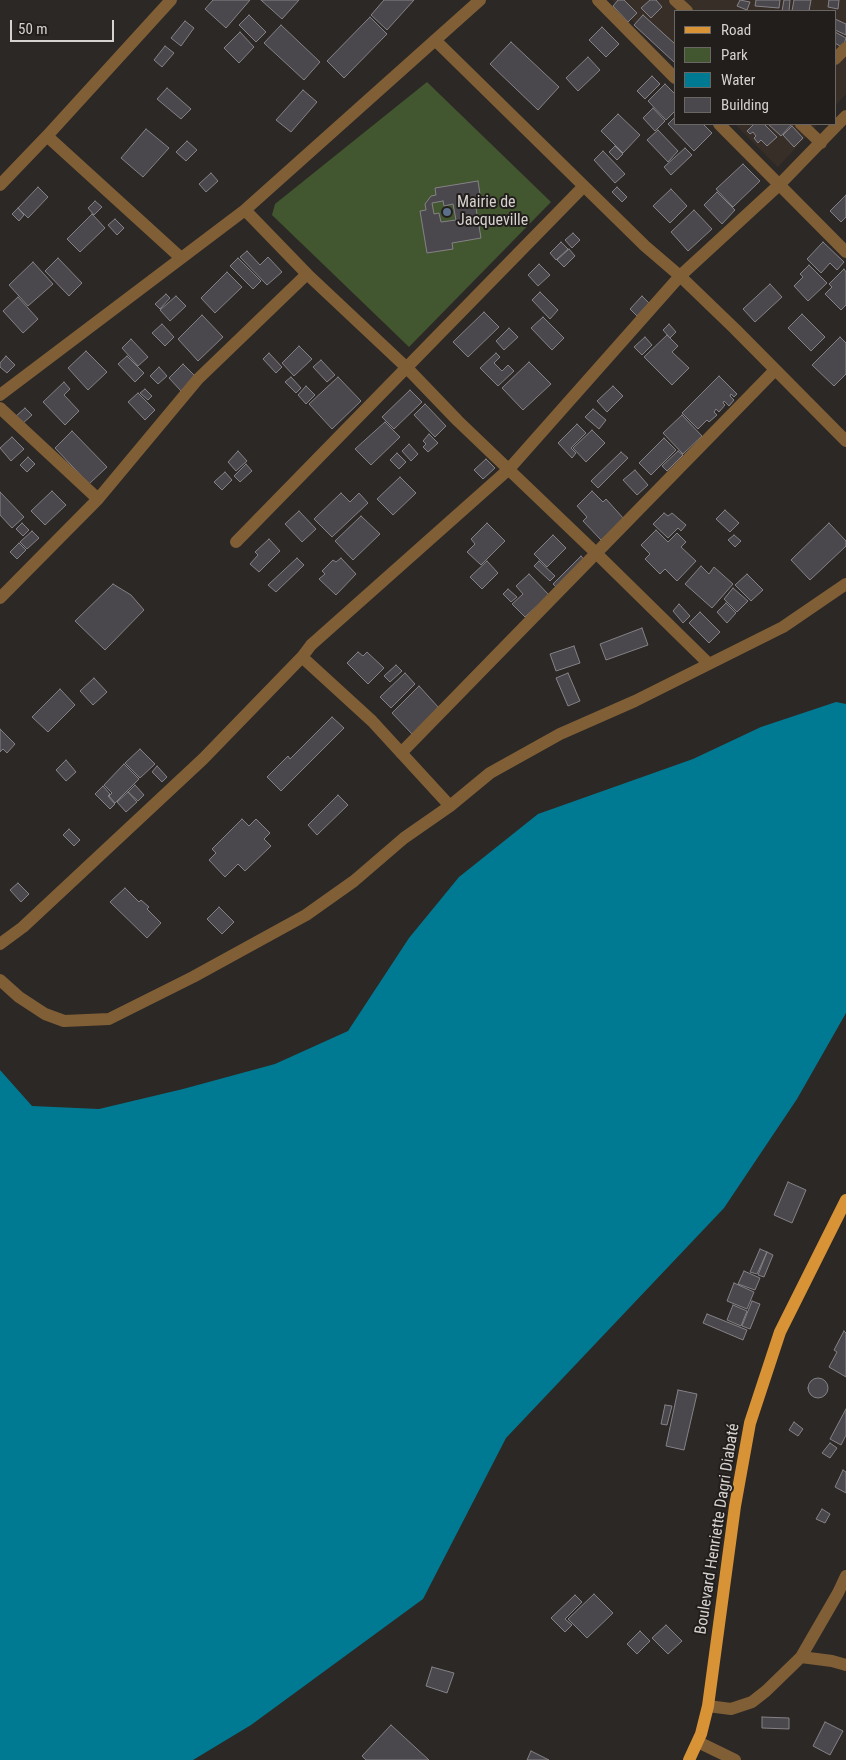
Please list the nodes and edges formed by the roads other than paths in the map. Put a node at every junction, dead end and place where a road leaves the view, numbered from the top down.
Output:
1 (171, 0) edge
2 (480, 0) edge
3 (598, 0) edge
4 (675, 0) edge
5 (686, 10) edge
6 (435, 40) junction
7 (846, 48) edge
8 (836, 58) edge
9 (674, 77) edge
10 (846, 116) edge
11 (720, 125) edge
12 (802, 125) edge
13 (47, 136) junction
14 (821, 143) junction
15 (0, 184) edge
16 (779, 185) junction
17 (584, 186) junction
18 (245, 210) junction
19 (846, 252) edge
20 (181, 258) junction
21 (307, 274) junction
22 (680, 276) junction
23 (407, 368) junction
24 (775, 370) junction
25 (0, 395) edge
26 (0, 408) edge
27 (846, 441) edge
28 (509, 469) junction
29 (98, 499) junction
30 (236, 542) dead end
31 (597, 554) junction
32 (846, 584) edge
33 (0, 598) edge
34 (302, 656) junction
35 (709, 664) junction
36 (401, 752) junction
37 (450, 806) junction
38 (0, 944) edge
39 (0, 980) edge
40 (846, 1200) edge
41 (843, 1213) edge
42 (846, 1576) edge
43 (801, 1657) junction
44 (846, 1665) edge
45 (708, 1706) junction
46 (698, 1742) junction
47 (689, 1760) edge
48 (735, 1760) edge

1 - 13 street
2 - 6 street
3 - 9 street
4 - 5 street
6 - 17 street
6 - 18 street
7 - 8 street
10 - 14 street
11 - 16 street
12 - 14 street
13 - 15 street
13 - 20 street
14 - 16 street
16 - 19 street
16 - 22 street
17 - 22 street
17 - 23 street
18 - 20 street
18 - 21 street
20 - 25 street
21 - 23 street
21 - 29 street
22 - 24 street
22 - 28 street
23 - 28 street
23 - 30 street
24 - 27 street
24 - 31 street
26 - 29 street
28 - 31 street
28 - 34 street
29 - 33 street
31 - 35 street
31 - 36 street
32 - 35 street
34 - 36 street
34 - 38 street
35 - 37 street
36 - 37 street
37 - 39 street
40 - 41 main road, Boulevard Henriette Dagri Diabaté
41 - 45 main road, Boulevard Henriette Dagri Diabaté
42 - 43 street
43 - 44 street
43 - 45 street
45 - 46 main road, Boulevard Henriette Dagri Diabaté
46 - 47 main road, Boulevard Henriette Dagri Diabaté
46 - 48 street

